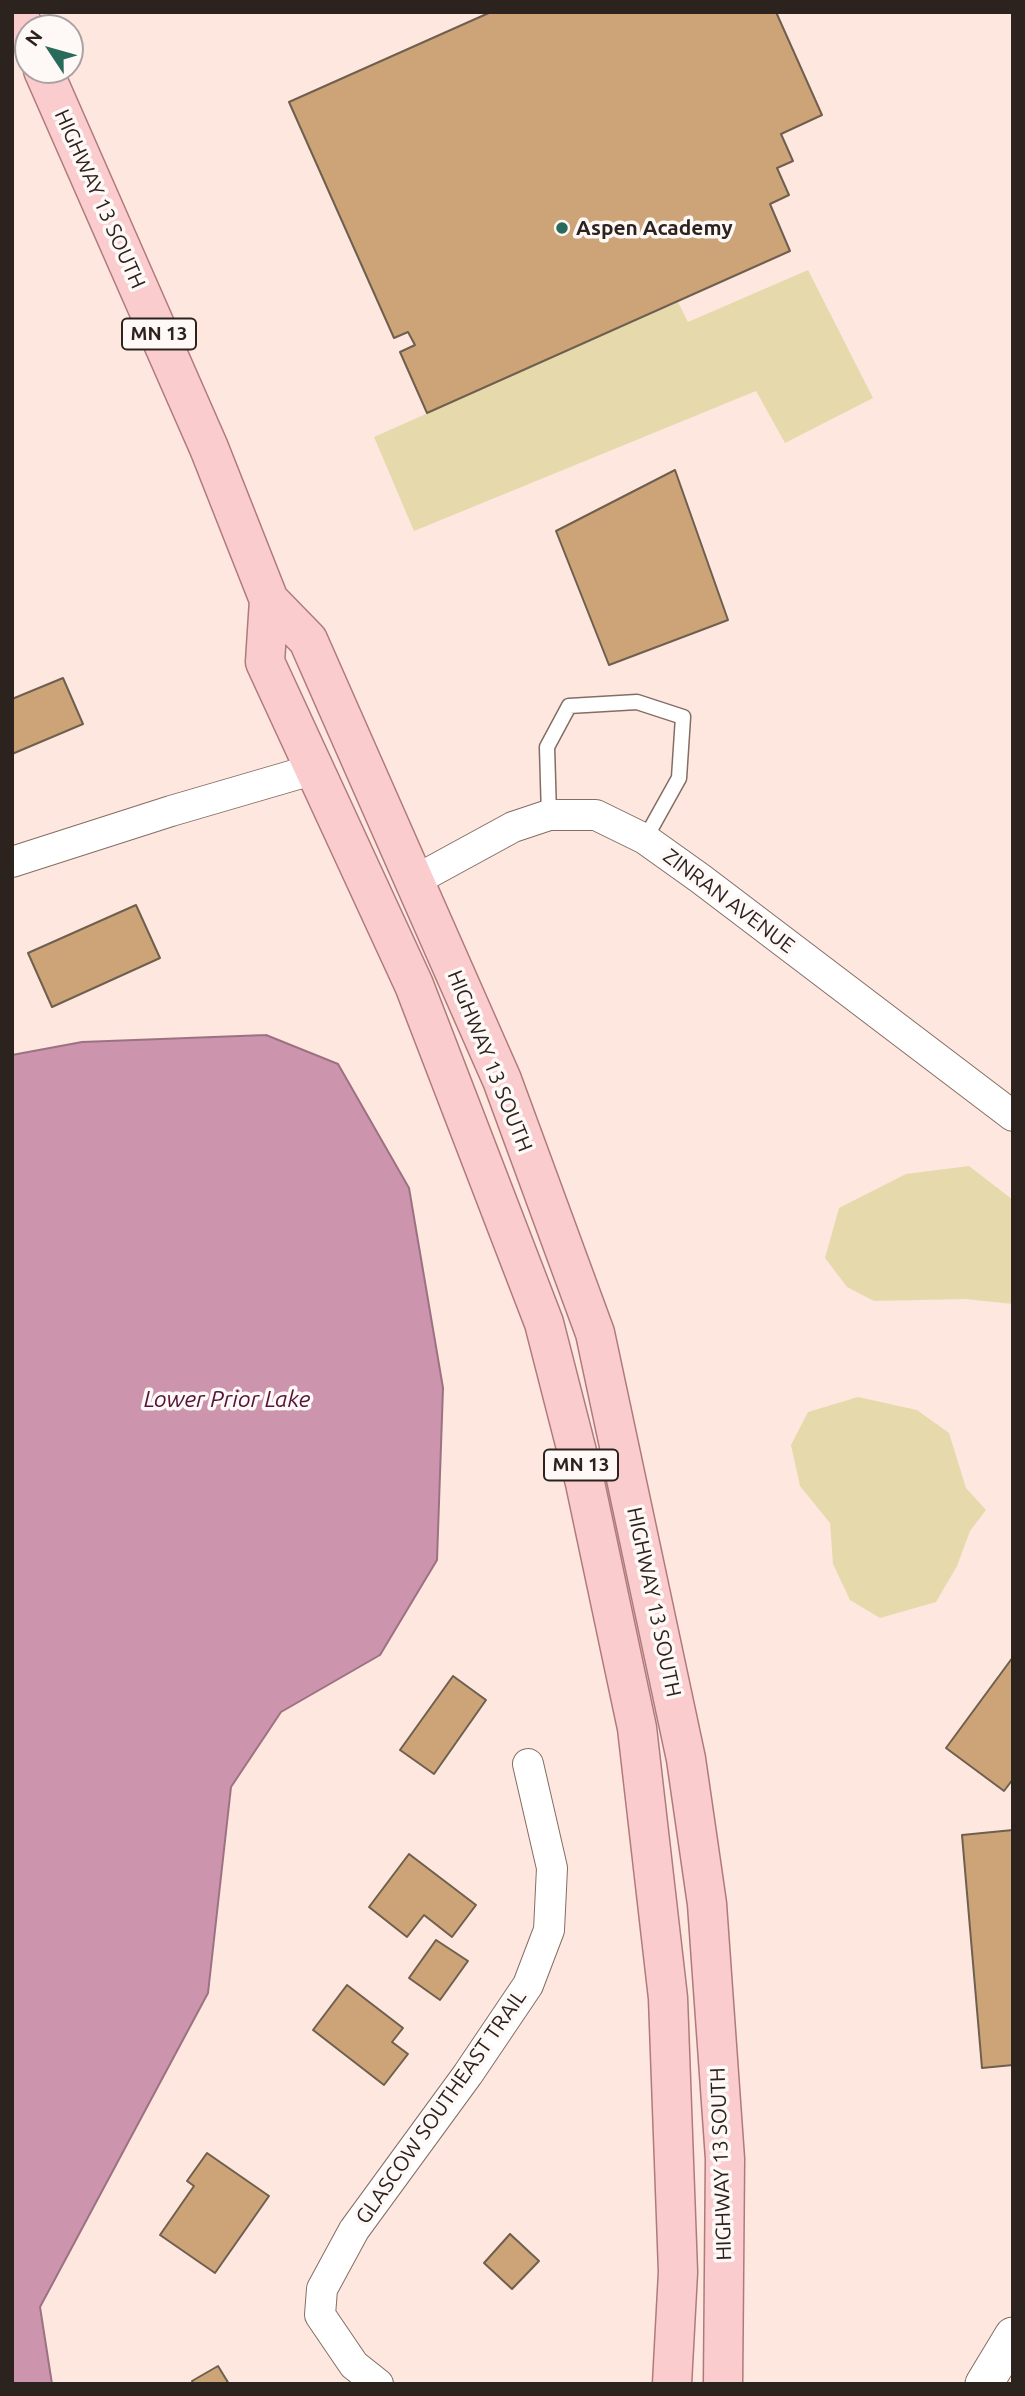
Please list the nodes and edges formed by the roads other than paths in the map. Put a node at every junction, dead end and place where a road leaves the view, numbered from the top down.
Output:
1 (49, 84) edge
2 (268, 600) junction
3 (315, 769) junction
4 (548, 815) junction
5 (645, 838) junction
6 (12, 862) edge
7 (414, 881) junction
8 (1013, 1116) edge
9 (528, 1764) dead end
10 (1013, 2336) edge
11 (378, 2384) edge
12 (672, 2384) edge
13 (723, 2384) edge
14 (984, 2384) edge

1 - 2 main road, HIGHWAY 13 SOUTH / MN 13
2 - 3 main road, HIGHWAY 13 SOUTH / MN 13
2 - 7 main road, HIGHWAY 13 SOUTH / MN 13
3 - 6 street
3 - 12 main road, HIGHWAY 13 SOUTH / MN 13
4 - 5 street, ZINRAN AVENUE
4 - 5 lane
4 - 7 street, ZINRAN AVENUE
5 - 8 street, ZINRAN AVENUE
7 - 13 main road, HIGHWAY 13 SOUTH / MN 13
9 - 11 street, GLASCOW SOUTHEAST TRAIL
10 - 14 street

